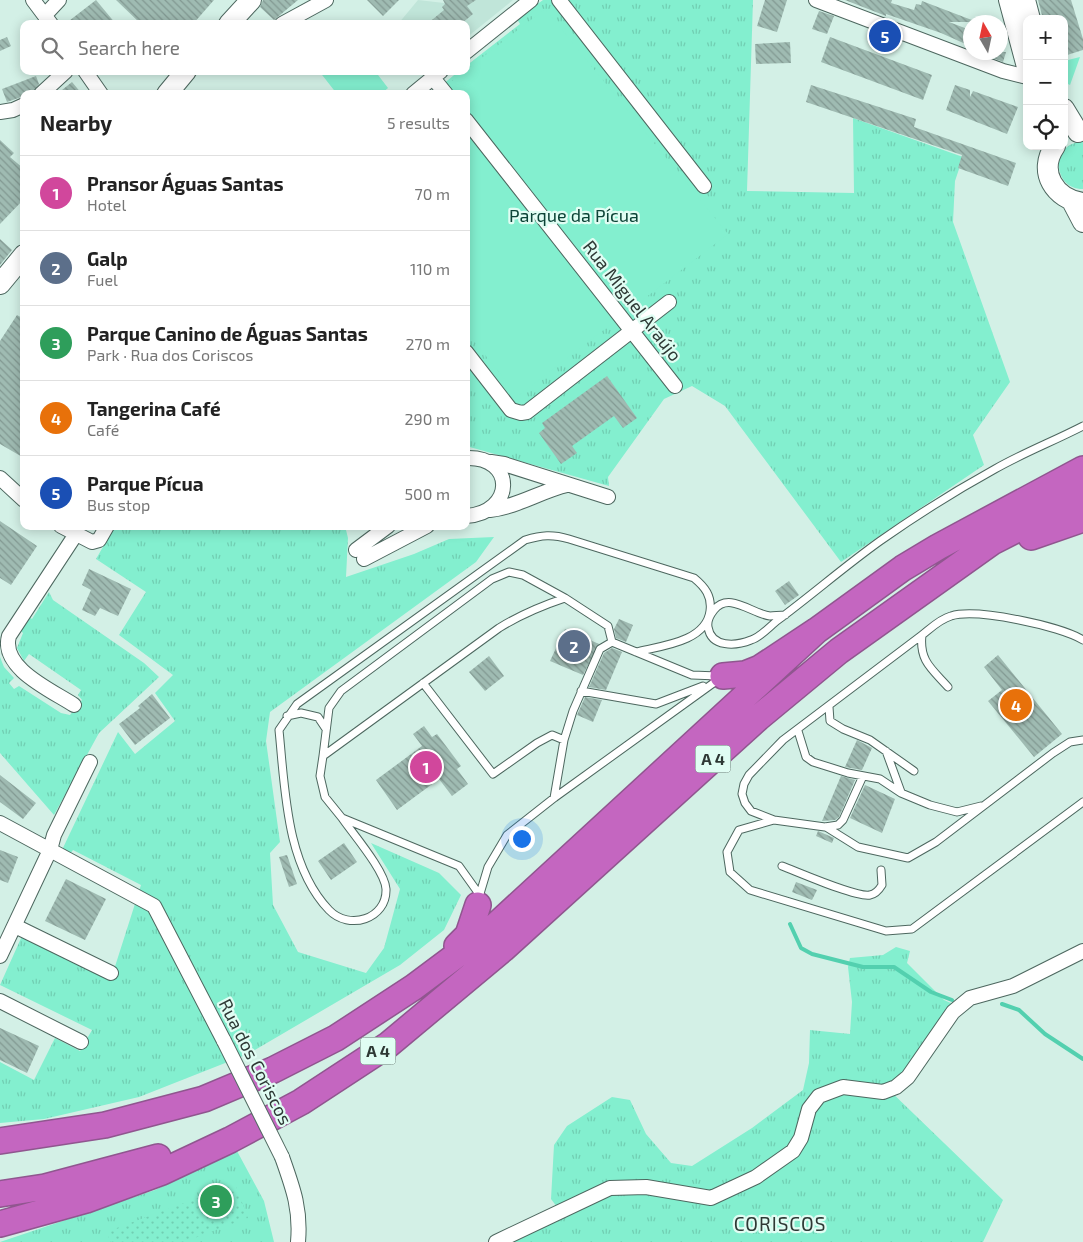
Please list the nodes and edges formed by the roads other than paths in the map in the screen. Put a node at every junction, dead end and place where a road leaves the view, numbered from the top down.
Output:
1 (33, 0) edge
2 (59, 0) edge
3 (251, 0) edge
4 (326, 0) edge
5 (531, 0) edge
6 (559, 0) edge
7 (816, 0) edge
8 (1010, 0) edge
9 (1025, 0) edge
10 (1029, 15) edge
11 (48, 19) edge
12 (233, 20) edge
13 (289, 20) edge
14 (470, 49) edge
15 (1025, 60) edge
16 (62, 75) edge
17 (88, 75) edge
18 (183, 75) edge
19 (436, 75) edge
20 (437, 75) edge
21 (1023, 75) edge
22 (45, 90) edge
23 (98, 90) edge
24 (170, 90) edge
25 (418, 90) edge
26 (444, 90) edge
27 (20, 106) edge
28 (0, 112) edge
29 (1068, 118) edge
30 (470, 125) edge
31 (1075, 134) edge
32 (1053, 150) edge
33 (704, 186) dead end
34 (1077, 202) edge
35 (1083, 222) edge
36 (20, 260) edge
37 (0, 284) edge
38 (669, 302) dead end
39 (632, 331) junction
40 (470, 357) edge
41 (675, 386) dead end
42 (1083, 426) edge
43 (470, 458) edge
44 (491, 462) junction
45 (1083, 469) edge
46 (0, 478) edge
47 (568, 485) junction
48 (20, 496) edge
49 (1083, 496) edge
50 (608, 497) dead end
51 (487, 510) junction
52 (470, 515) edge
53 (1083, 519) edge
54 (69, 530) edge
55 (105, 530) edge
56 (384, 530) edge
57 (418, 530) edge
58 (76, 534) junction
59 (933, 584) junction
60 (565, 598) junction
61 (785, 615) junction
62 (709, 617) junction
63 (816, 631) junction
64 (922, 635) junction
65 (1083, 640) edge
66 (612, 642) junction
67 (636, 652) junction
68 (724, 676) junction
69 (423, 683) junction
70 (948, 687) dead end
71 (581, 690) junction
72 (74, 705) dead end
73 (829, 707) junction
74 (287, 716) junction
75 (326, 729) junction
76 (798, 731) junction
77 (564, 740) junction
78 (1083, 740) edge
79 (886, 750) junction
80 (323, 756) junction
81 (90, 762) dead end
82 (914, 771) dead end
83 (863, 776) junction
84 (901, 793) junction
85 (554, 798) junction
86 (1083, 802) edge
87 (987, 804) junction
88 (342, 818) junction
89 (774, 820) junction
90 (0, 823) edge
91 (825, 827) junction
92 (50, 850) junction
93 (782, 866) dead end
94 (881, 870) dead end
95 (479, 899) junction
96 (15, 926) junction
97 (1083, 951) edge
98 (0, 956) edge
99 (111, 973) dead end
100 (414, 987) junction
101 (0, 1001) edge
102 (81, 1042) dead end
103 (240, 1135) junction
104 (0, 1141) edge
105 (0, 1194) edge
106 (0, 1224) edge
107 (298, 1242) edge
108 (496, 1242) edge

1 - 11 street
2 - 11 street
3 - 12 street
4 - 13 street
5 - 14 street
6 - 33 street
7 - 21 street
8 - 15 street
9 - 10 street
16 - 22 street
17 - 23 street
18 - 24 street
19 - 25 street
20 - 26 street
27 - 28 street
29 - 31 street
30 - 39 street, Rua Miguel Araújo
32 - 34 street
34 - 35 street
36 - 37 street
38 - 39 street
39 - 40 street
39 - 41 street, Rua Miguel Araújo
42 - 61 lane
43 - 44 street
44 - 47 street
44 - 51 street
45 - 63 highway, A 4
46 - 48 street
47 - 50 street
47 - 51 street
49 - 59 highway, A 4
51 - 52 street
53 - 59 highway
54 - 58 street
55 - 58 street
56 - 57 street
58 - 72 street
59 - 103 highway, A 4
60 - 66 lane
60 - 69 lane
60 - 75 lane
61 - 62 lane
61 - 62 lane
62 - 67 lane
62 - 74 lane
63 - 68 highway
63 - 100 highway, A 4
64 - 65 lane
64 - 70 lane
64 - 73 lane
66 - 67 lane
66 - 71 lane
67 - 68 lane
68 - 71 lane
68 - 85 lane
69 - 77 lane
69 - 80 lane
71 - 77 lane
73 - 76 lane
73 - 79 lane
74 - 75 lane
74 - 88 lane
75 - 80 lane
76 - 83 lane
76 - 89 lane
77 - 85 lane
78 - 87 lane
79 - 82 lane
79 - 84 lane
80 - 88 lane
81 - 92 street
83 - 84 lane
83 - 91 lane
84 - 87 lane
85 - 95 lane
86 - 89 lane
87 - 91 lane
88 - 95 lane
89 - 91 lane
90 - 92 street
92 - 96 street
92 - 107 street, Rua dos Coriscos, bridge
93 - 94 lane
95 - 100 highway
96 - 98 street
96 - 99 street
97 - 108 street
100 - 104 highway, A 4
101 - 102 street
103 - 105 highway, A 4
103 - 106 highway, A 4

